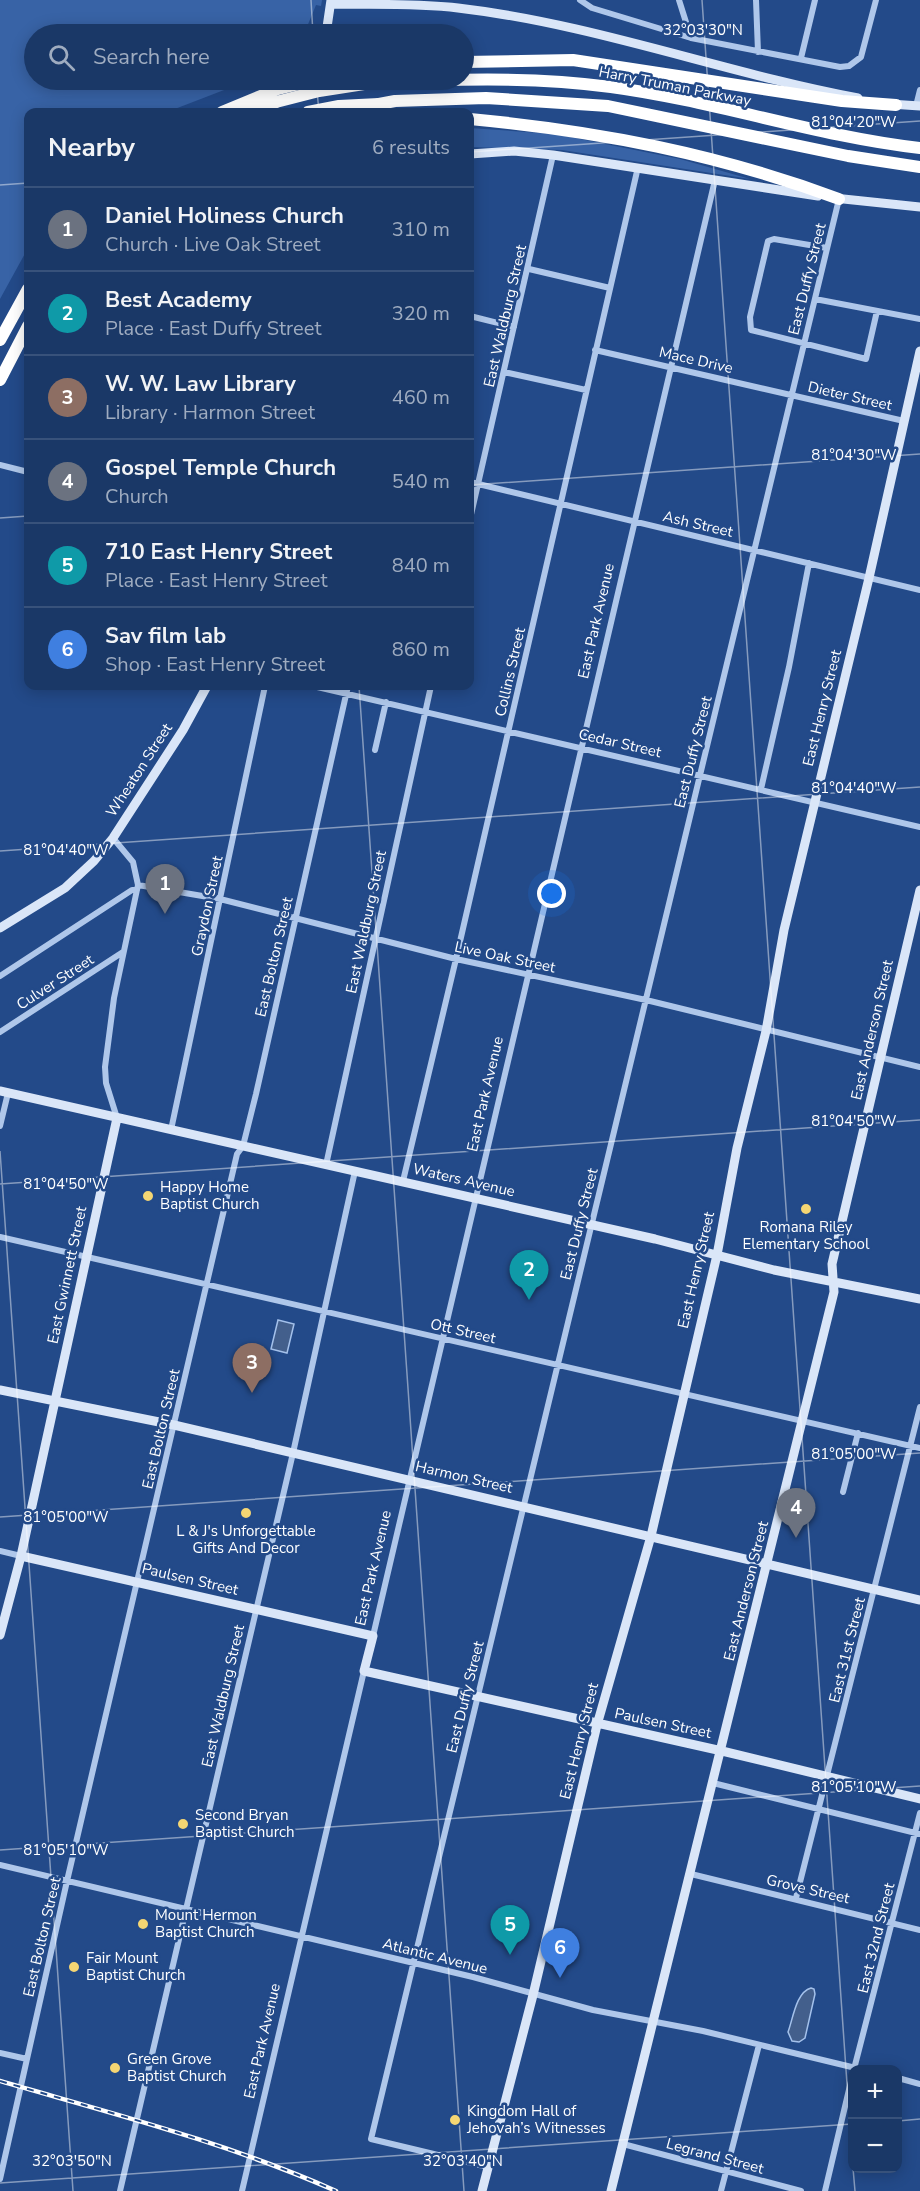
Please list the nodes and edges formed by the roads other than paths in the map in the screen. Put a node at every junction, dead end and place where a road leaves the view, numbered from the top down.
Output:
1 (580, 0) edge
2 (679, 0) edge
3 (756, 0) edge
4 (815, 0) edge
5 (876, 0) edge
6 (331, 2) edge
7 (461, 4) edge
8 (328, 24) edge
9 (691, 38) junction
10 (758, 52) junction
11 (801, 58) junction
12 (474, 62) edge
13 (474, 81) edge
14 (291, 90) edge
15 (318, 90) edge
16 (325, 90) edge
17 (920, 90) edge
18 (277, 96) junction
19 (896, 105) junction
20 (918, 106) edge
21 (236, 108) edge
22 (253, 108) edge
23 (316, 108) edge
24 (329, 108) edge
25 (474, 119) edge
26 (920, 148) edge
27 (474, 154) edge
28 (553, 154) junction
29 (638, 167) junction
30 (918, 167) edge
31 (715, 180) junction
32 (839, 199) junction
33 (920, 207) edge
34 (827, 248) junction
35 (529, 269) junction
36 (610, 288) junction
37 (24, 296) edge
38 (815, 298) junction
39 (877, 311) junction
40 (474, 317) edge
41 (920, 319) edge
42 (514, 327) junction
43 (24, 334) edge
44 (0, 340) edge
45 (804, 345) junction
46 (595, 350) junction
47 (920, 351) edge
48 (671, 367) junction
49 (504, 372) junction
50 (0, 380) edge
51 (586, 390) junction
52 (792, 395) junction
53 (904, 421) junction
54 (0, 465) edge
55 (24, 471) edge
56 (474, 483) edge
57 (477, 484) junction
58 (474, 499) edge
59 (561, 502) junction
60 (635, 522) junction
61 (754, 549) junction
62 (809, 563) junction
63 (869, 578) junction
64 (920, 590) edge
65 (205, 690) edge
66 (264, 690) edge
67 (332, 690) edge
68 (347, 690) edge
69 (430, 690) edge
70 (346, 693) junction
71 (386, 702) junction
72 (426, 710) junction
73 (509, 731) junction
74 (582, 746) junction
75 (375, 750) dead end
76 (700, 775) junction
77 (761, 789) junction
78 (814, 802) junction
79 (920, 827) edge
80 (113, 838) junction
81 (138, 888) junction
82 (920, 890) edge
83 (220, 899) junction
84 (295, 919) junction
85 (0, 928) edge
86 (375, 938) junction
87 (123, 952) junction
88 (456, 959) junction
89 (528, 974) junction
90 (0, 976) edge
91 (646, 1000) junction
92 (766, 1031) junction
93 (0, 1032) edge
94 (880, 1058) junction
95 (920, 1067) edge
96 (4, 1092) edge
97 (117, 1118) junction
98 (0, 1126) edge
99 (171, 1130) junction
100 (243, 1146) junction
101 (326, 1165) junction
102 (355, 1171) junction
103 (403, 1181) junction
104 (476, 1198) junction
105 (592, 1224) junction
106 (0, 1237) edge
107 (717, 1255) junction
108 (85, 1257) junction
109 (833, 1282) junction
110 (207, 1285) junction
111 (920, 1299) edge
112 (322, 1312) junction
113 (442, 1338) junction
114 (558, 1365) junction
115 (0, 1390) edge
116 (683, 1394) junction
117 (56, 1401) junction
118 (920, 1407) edge
119 (803, 1420) junction
120 (174, 1425) junction
121 (858, 1433) junction
122 (911, 1445) junction
123 (920, 1448) edge
124 (293, 1453) junction
125 (409, 1480) junction
126 (843, 1492) dead end
127 (524, 1507) junction
128 (651, 1536) junction
129 (0, 1551) edge
130 (21, 1556) junction
131 (768, 1564) junction
132 (137, 1582) junction
133 (875, 1589) junction
134 (920, 1600) edge
135 (256, 1609) junction
136 (0, 1635) edge
137 (373, 1636) junction
138 (364, 1671) junction
139 (478, 1697) junction
140 (597, 1725) junction
141 (722, 1751) junction
142 (827, 1777) junction
143 (713, 1783) junction
144 (920, 1799) edge
145 (819, 1809) junction
146 (920, 1813) edge
147 (918, 1833) edge
148 (0, 1865) edge
149 (691, 1874) junction
150 (67, 1881) junction
151 (796, 1898) junction
152 (186, 1909) junction
153 (892, 1923) junction
154 (920, 1930) edge
155 (302, 1936) junction
156 (414, 1963) junction
157 (533, 1995) junction
158 (653, 2024) junction
159 (759, 2044) junction
160 (0, 2053) edge
161 (27, 2059) junction
162 (856, 2065) edge
163 (848, 2066) edge
164 (902, 2079) edge
165 (920, 2084) edge
166 (848, 2094) edge
167 (623, 2144) junction
168 (488, 2167) junction
169 (726, 2171) junction
170 (0, 2179) edge
171 (120, 2191) edge
172 (242, 2191) edge
173 (482, 2191) edge
174 (611, 2191) edge
175 (721, 2191) edge
176 (801, 2191) edge
177 (825, 2191) edge

1 - 9 street
2 - 9 street
3 - 10 street
4 - 11 street
5 - 11 street
6 - 7 main road
6 - 8 main road
7 - 19 main road
9 - 10 street
10 - 11 street
12 - 19 highway
13 - 26 highway, Harry Truman Parkway, bridge
14 - 18 highway
15 - 23 main road
16 - 18 highway, Harry Truman Parkway, bridge
17 - 20 street
18 - 21 highway
18 - 22 highway, Harry Truman Parkway
19 - 20 main road
24 - 30 highway, Harry Truman Parkway, bridge
25 - 32 highway
27 - 28 main road
28 - 29 main road
28 - 35 street, East Waldburg Street
29 - 31 main road
29 - 36 street, Collins Street
31 - 32 main road
31 - 48 street, East Park Avenue
32 - 33 main road
32 - 34 street, East Duffy Street
34 - 38 street, East Duffy Street
34 - 45 street
35 - 36 street
35 - 42 street, East Waldburg Street
36 - 46 street, Collins Street
37 - 44 highway
38 - 39 street
38 - 45 street, East Duffy Street
39 - 41 street
39 - 45 street
40 - 42 street
42 - 49 street, East Waldburg Street
43 - 50 highway
45 - 52 street, East Duffy Street
46 - 48 street, Mace Drive
46 - 51 street, Collins Street
47 - 53 main road, East Henry Street
48 - 52 street, Mace Drive
48 - 60 street, East Park Avenue
49 - 51 street
49 - 57 street, East Waldburg Street
51 - 59 street, Collins Street
52 - 53 street, Dieter Street
52 - 61 street, East Duffy Street
53 - 63 main road, East Henry Street
54 - 55 street
56 - 57 street, Ash Street
57 - 58 street, East Waldburg Street
57 - 59 street, Ash Street
59 - 60 street, Ash Street
59 - 73 street, Collins Street
60 - 61 street, Ash Street
60 - 74 street, East Park Avenue
61 - 62 street, Ash Street
61 - 76 street, East Duffy Street
62 - 63 street, Ash Street
62 - 77 street
63 - 64 street, Ash Street
63 - 78 main road, East Henry Street
65 - 80 main road, Wheaton Street
66 - 83 street, Graydon Street
67 - 70 street, Cedar Street
68 - 70 street, East Bolton Street
69 - 72 street, East Waldburg Street
70 - 71 street, Cedar Street
70 - 84 street, East Bolton Street
71 - 72 street, Cedar Street
71 - 75 street
72 - 73 street, Cedar Street
72 - 86 street, East Waldburg Street
73 - 74 street, Cedar Street
73 - 88 street, Collins Street
74 - 76 street, Cedar Street
74 - 89 street, East Park Avenue
76 - 77 street, Cedar Street
76 - 91 street, East Duffy Street
77 - 78 street, Cedar Street
78 - 79 street, Cedar Street
78 - 92 main road, East Henry Street
80 - 81 street
80 - 85 main road, Wheaton Street
81 - 83 street, Live Oak Street
81 - 87 street
81 - 90 street
82 - 94 main road, East Anderson Street
83 - 84 street, Live Oak Street
83 - 99 street, Graydon Street
84 - 86 street, Live Oak Street
84 - 100 street, East Bolton Street
86 - 88 street, Live Oak Street
86 - 101 street, East Waldburg Street
87 - 93 street, Culver Street
87 - 97 street
88 - 89 street, Live Oak Street
88 - 103 street, Collins Street
89 - 91 street, Live Oak Street
89 - 104 street, East Park Avenue
91 - 92 street, Live Oak Street
91 - 105 street, East Duffy Street
92 - 94 street, Live Oak Street
92 - 107 main road, East Henry Street
94 - 95 street, Live Oak Street
94 - 109 main road, East Anderson Street
96 - 97 main road, Waters Avenue
96 - 98 street
97 - 99 main road, Waters Avenue
97 - 108 main road, East Gwinnett Street
99 - 100 main road, Waters Avenue
100 - 101 main road, Waters Avenue
100 - 110 street, East Bolton Street
101 - 102 main road, Waters Avenue
102 - 103 main road, Waters Avenue
102 - 112 street, East Waldburg Street
103 - 104 main road, Waters Avenue
104 - 105 main road, Waters Avenue
104 - 113 street, East Park Avenue
105 - 107 main road, Waters Avenue
105 - 114 street, East Duffy Street
106 - 108 street, Ott Street
107 - 109 main road, Waters Avenue
107 - 116 main road, East Henry Street
108 - 110 street, Ott Street
108 - 117 main road, East Gwinnett Street
109 - 111 main road, Waters Avenue
109 - 119 main road, East Anderson Street
110 - 112 street, Ott Street
110 - 120 street, East Bolton Street
112 - 113 street, Ott Street
112 - 124 street, East Waldburg Street
113 - 114 street, Ott Street
113 - 125 street, East Park Avenue
114 - 116 street, Ott Street
114 - 127 street, East Duffy Street
115 - 117 main road, Harmon Street
116 - 119 street, Ott Street
116 - 128 main road, East Henry Street
117 - 120 main road, Harmon Street
117 - 130 main road, East Gwinnett Street
118 - 122 street, East 31st Street
119 - 121 street, Ott Street
119 - 131 main road, East Anderson Street
120 - 124 main road, Harmon Street
120 - 132 street, East Bolton Street
121 - 122 street, Ott Street
121 - 126 street
122 - 123 street, Ott Street
122 - 133 street, East 31st Street
124 - 125 main road, Harmon Street
124 - 135 street, East Waldburg Street
125 - 127 main road, Harmon Street
125 - 137 street, East Park Avenue
127 - 128 main road, Harmon Street
127 - 139 street, East Duffy Street
128 - 131 main road, Harmon Street
128 - 140 main road, East Henry Street
129 - 130 street, Paulsen Street
130 - 132 main road, Paulsen Street
130 - 136 main road, East Gwinnett Street
131 - 133 main road, Harmon Street
131 - 141 main road, East Anderson Street
132 - 135 main road, Paulsen Street
132 - 150 street, East Bolton Street
133 - 134 main road, Harmon Street
133 - 142 street, East 31st Street
135 - 137 main road, Paulsen Street
135 - 152 street, East Waldburg Street
137 - 138 main road, East Park Avenue
138 - 139 main road, Paulsen Street
138 - 155 street, East Park Avenue
139 - 140 main road, Paulsen Street
139 - 156 street, East Duffy Street
140 - 141 main road, Paulsen Street
140 - 157 main road, East Henry Street
141 - 142 main road, Paulsen Street
141 - 143 main road, East Anderson Street
142 - 144 main road, Paulsen Street
142 - 145 street, East 31st Street
143 - 145 street
143 - 149 main road, East Anderson Street
145 - 147 street
145 - 151 street, East 31st Street
146 - 147 street, East 32nd Street
147 - 153 street, East 32nd Street
148 - 150 street, Atlantic Avenue
149 - 151 street, Grove Street
149 - 158 main road, East Anderson Street
150 - 152 street, Atlantic Avenue
150 - 161 street, East Bolton Street
151 - 153 street, Grove Street
152 - 155 street, Atlantic Avenue
152 - 171 street, East Waldburg Street
153 - 154 street, Grove Street
153 - 162 street, East 32nd Street
155 - 156 street, Atlantic Avenue
155 - 172 street, East Park Avenue
156 - 157 street, Atlantic Avenue
156 - 168 street, East Duffy Street
157 - 158 street, Atlantic Avenue
157 - 168 main road, East Henry Street
158 - 159 street, Atlantic Avenue
158 - 167 main road, East Anderson Street
159 - 163 street, Atlantic Avenue
159 - 169 street
160 - 161 street
161 - 170 street, East Bolton Street
164 - 165 street
166 - 177 street
167 - 169 street, Legrand Street
167 - 174 main road, East Anderson Street
168 - 173 main road, East Henry Street
169 - 175 street
169 - 176 street, Legrand Street

